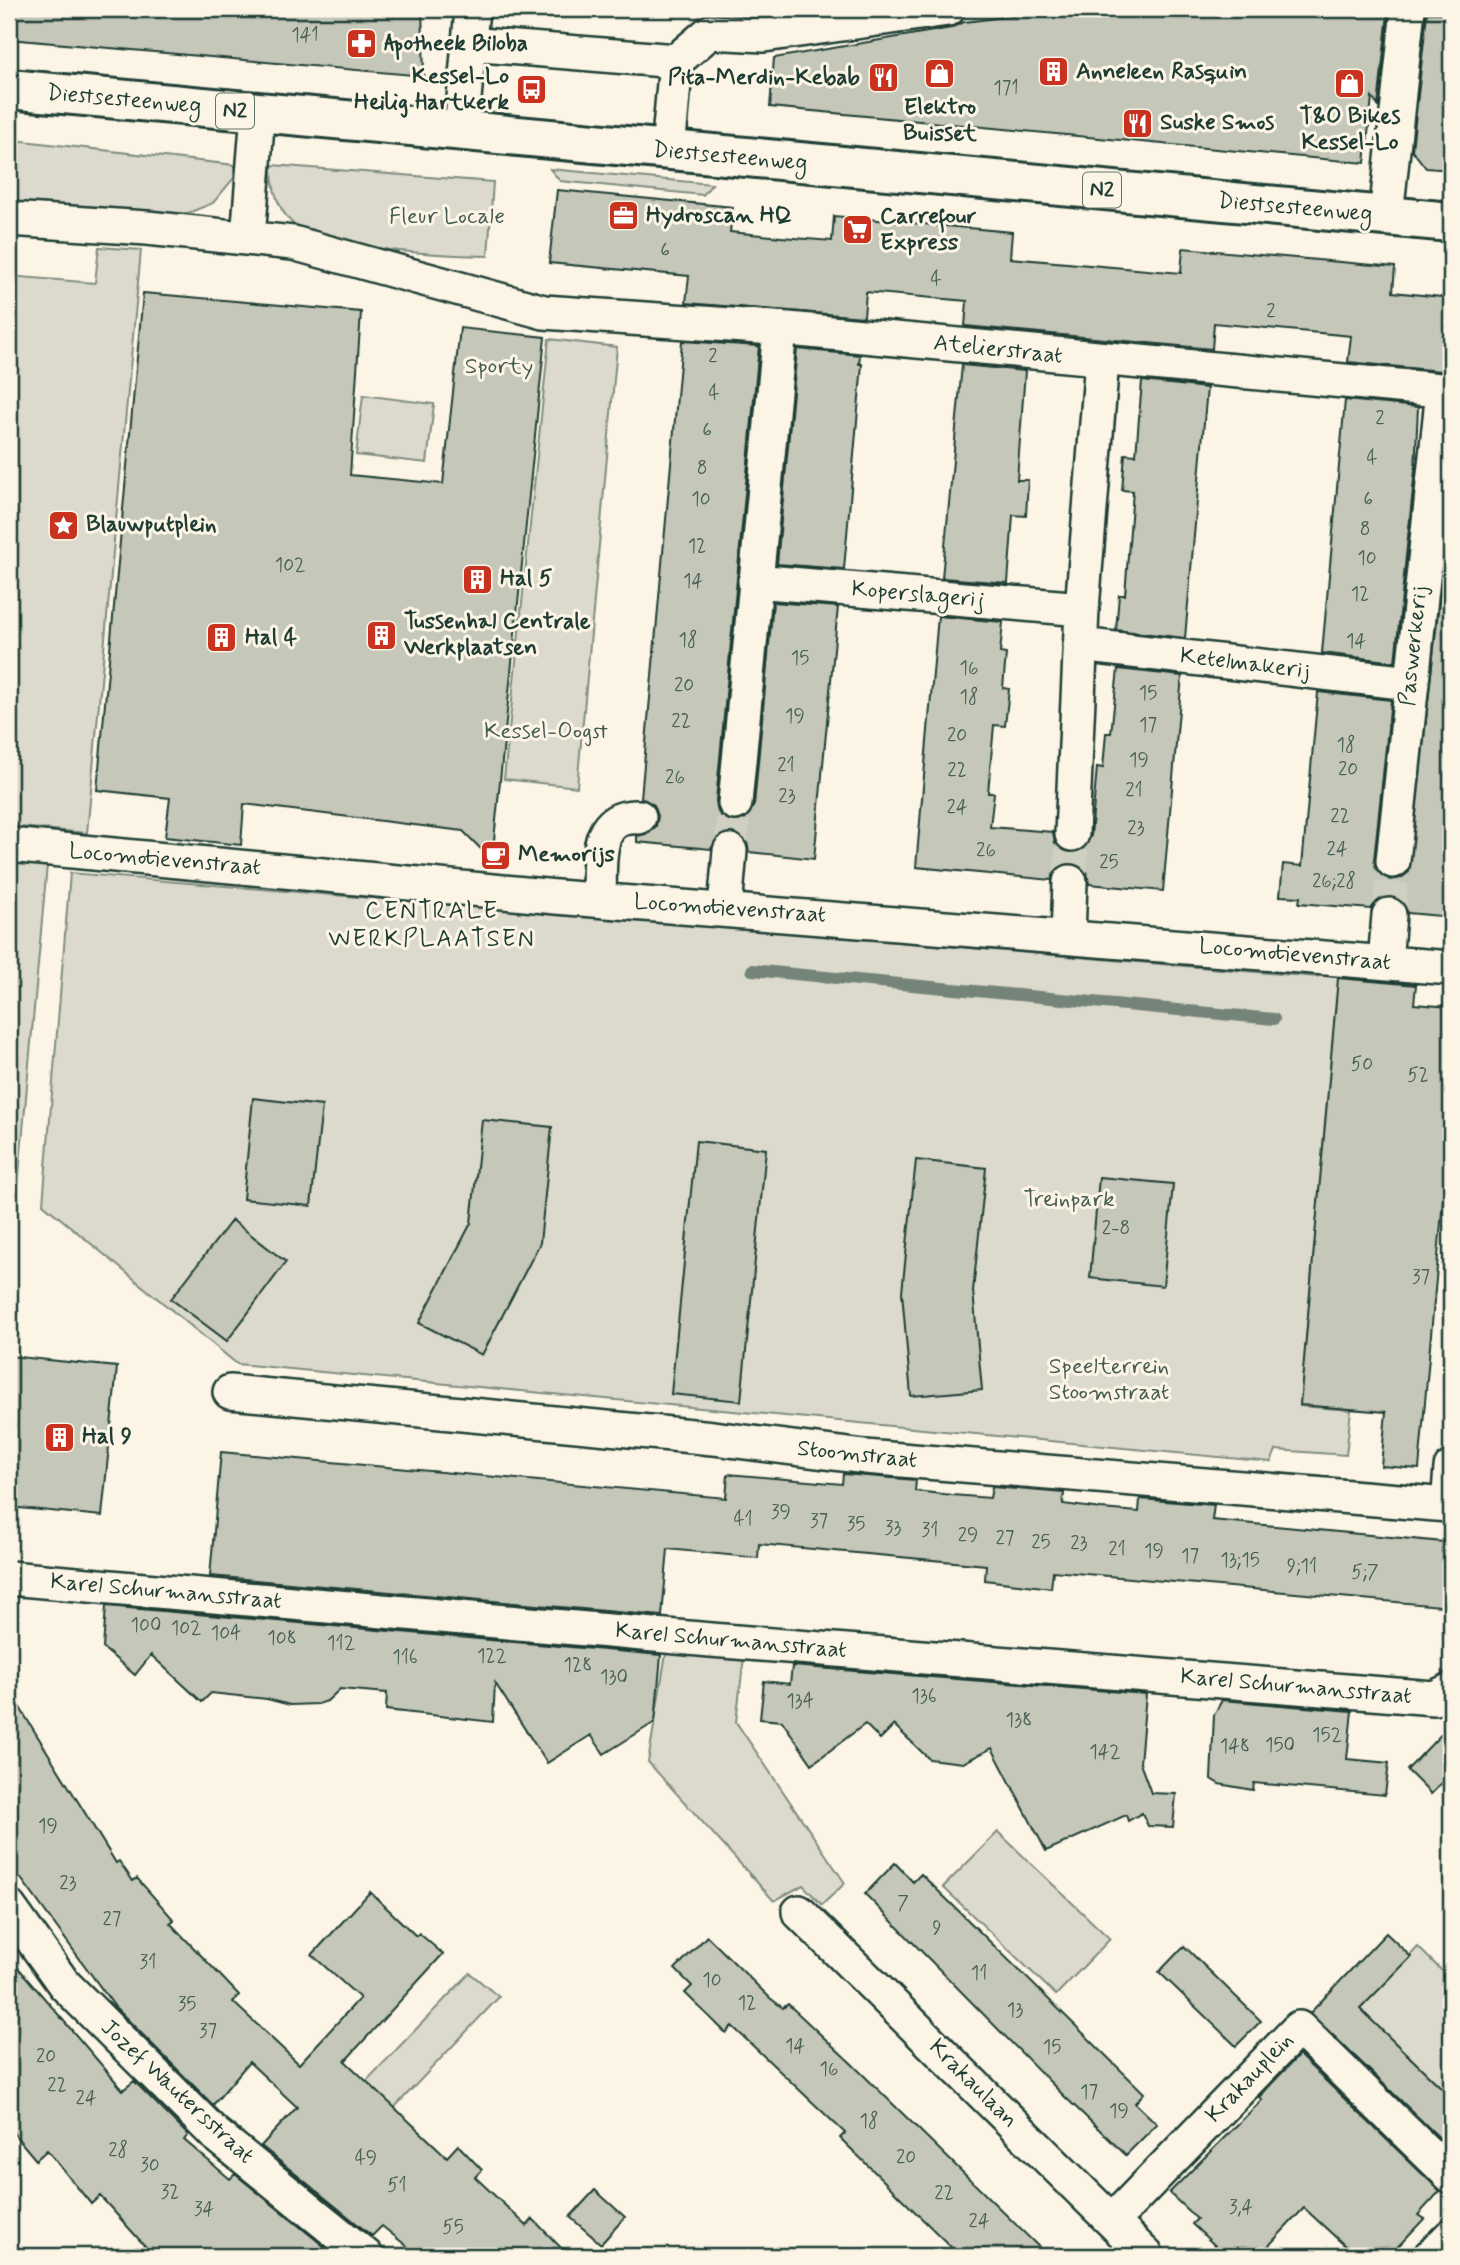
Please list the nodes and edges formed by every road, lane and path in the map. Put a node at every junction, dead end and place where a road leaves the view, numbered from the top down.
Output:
1 (472, 9) edge
2 (948, 9) edge
3 (1408, 9) edge
4 (469, 44) junction
5 (676, 61) junction
6 (9, 89) edge
7 (258, 113) junction
8 (461, 132) junction
9 (668, 151) junction
10 (1386, 216) junction
11 (9, 219) edge
12 (1451, 222) edge
13 (248, 238) junction
14 (780, 329) junction
15 (1101, 360) junction
16 (1447, 391) edge
17 (755, 580) junction
18 (1082, 609) junction
19 (1080, 645) junction
20 (1410, 683) junction
21 (735, 803) tunnel mouth
22 (639, 817) dead end
23 (1072, 834) tunnel mouth
24 (9, 845) edge
25 (730, 851) tunnel mouth
26 (1393, 861) tunnel mouth
27 (1070, 882) tunnel mouth
28 (599, 900) junction
29 (725, 908) junction
30 (1389, 915) tunnel mouth
31 (1068, 936) junction
32 (1385, 962) junction
33 (1451, 968) edge
34 (230, 1392) dead end
35 (1451, 1468) edge
36 (9, 1578) edge
37 (1451, 1690) edge
38 (9, 1908) edge
39 (799, 1912) dead end
40 (1451, 2176) edge
41 (1112, 2221) junction
42 (1451, 2236) edge
43 (366, 2256) edge
44 (1147, 2256) edge
45 (1431, 2256) edge

1 - 4 street
2 - 5 street
3 - 10 street
4 - 5 street
4 - 8 street
5 - 9 street
6 - 7 main road, Diestsesteenweg / N2
7 - 8 main road, Diestsesteenweg / N2
7 - 13 street
8 - 9 main road, Diestsesteenweg / N2
9 - 10 main road, Diestsesteenweg / N2
10 - 12 main road, Diestsesteenweg / N2
11 - 13 street
13 - 14 street, Atelierstraat
14 - 15 street, Atelierstraat
14 - 17 street
15 - 16 street, Atelierstraat
15 - 18 street
16 - 20 street, Paswerkerij
17 - 18 street, Koperslagerij
17 - 21 street
18 - 19 street
19 - 20 street, Ketelmakerij
19 - 23 street
20 - 26 street, Paswerkerij
22 - 28 street
24 - 28 street, Locomotievenstraat
25 - 29 street
27 - 31 street
28 - 29 street, Locomotievenstraat
29 - 31 street, Locomotievenstraat
30 - 32 street
31 - 32 street, Locomotievenstraat
32 - 33 street, Locomotievenstraat
34 - 35 street, Stoomstraat
36 - 37 street, Karel Schurmansstraat
38 - 43 street, Jozef Wautersstraat
39 - 41 street, Krakaulaan
40 - 41 street, Krakauplein
41 - 44 street, Krakaulaan
42 - 45 street

